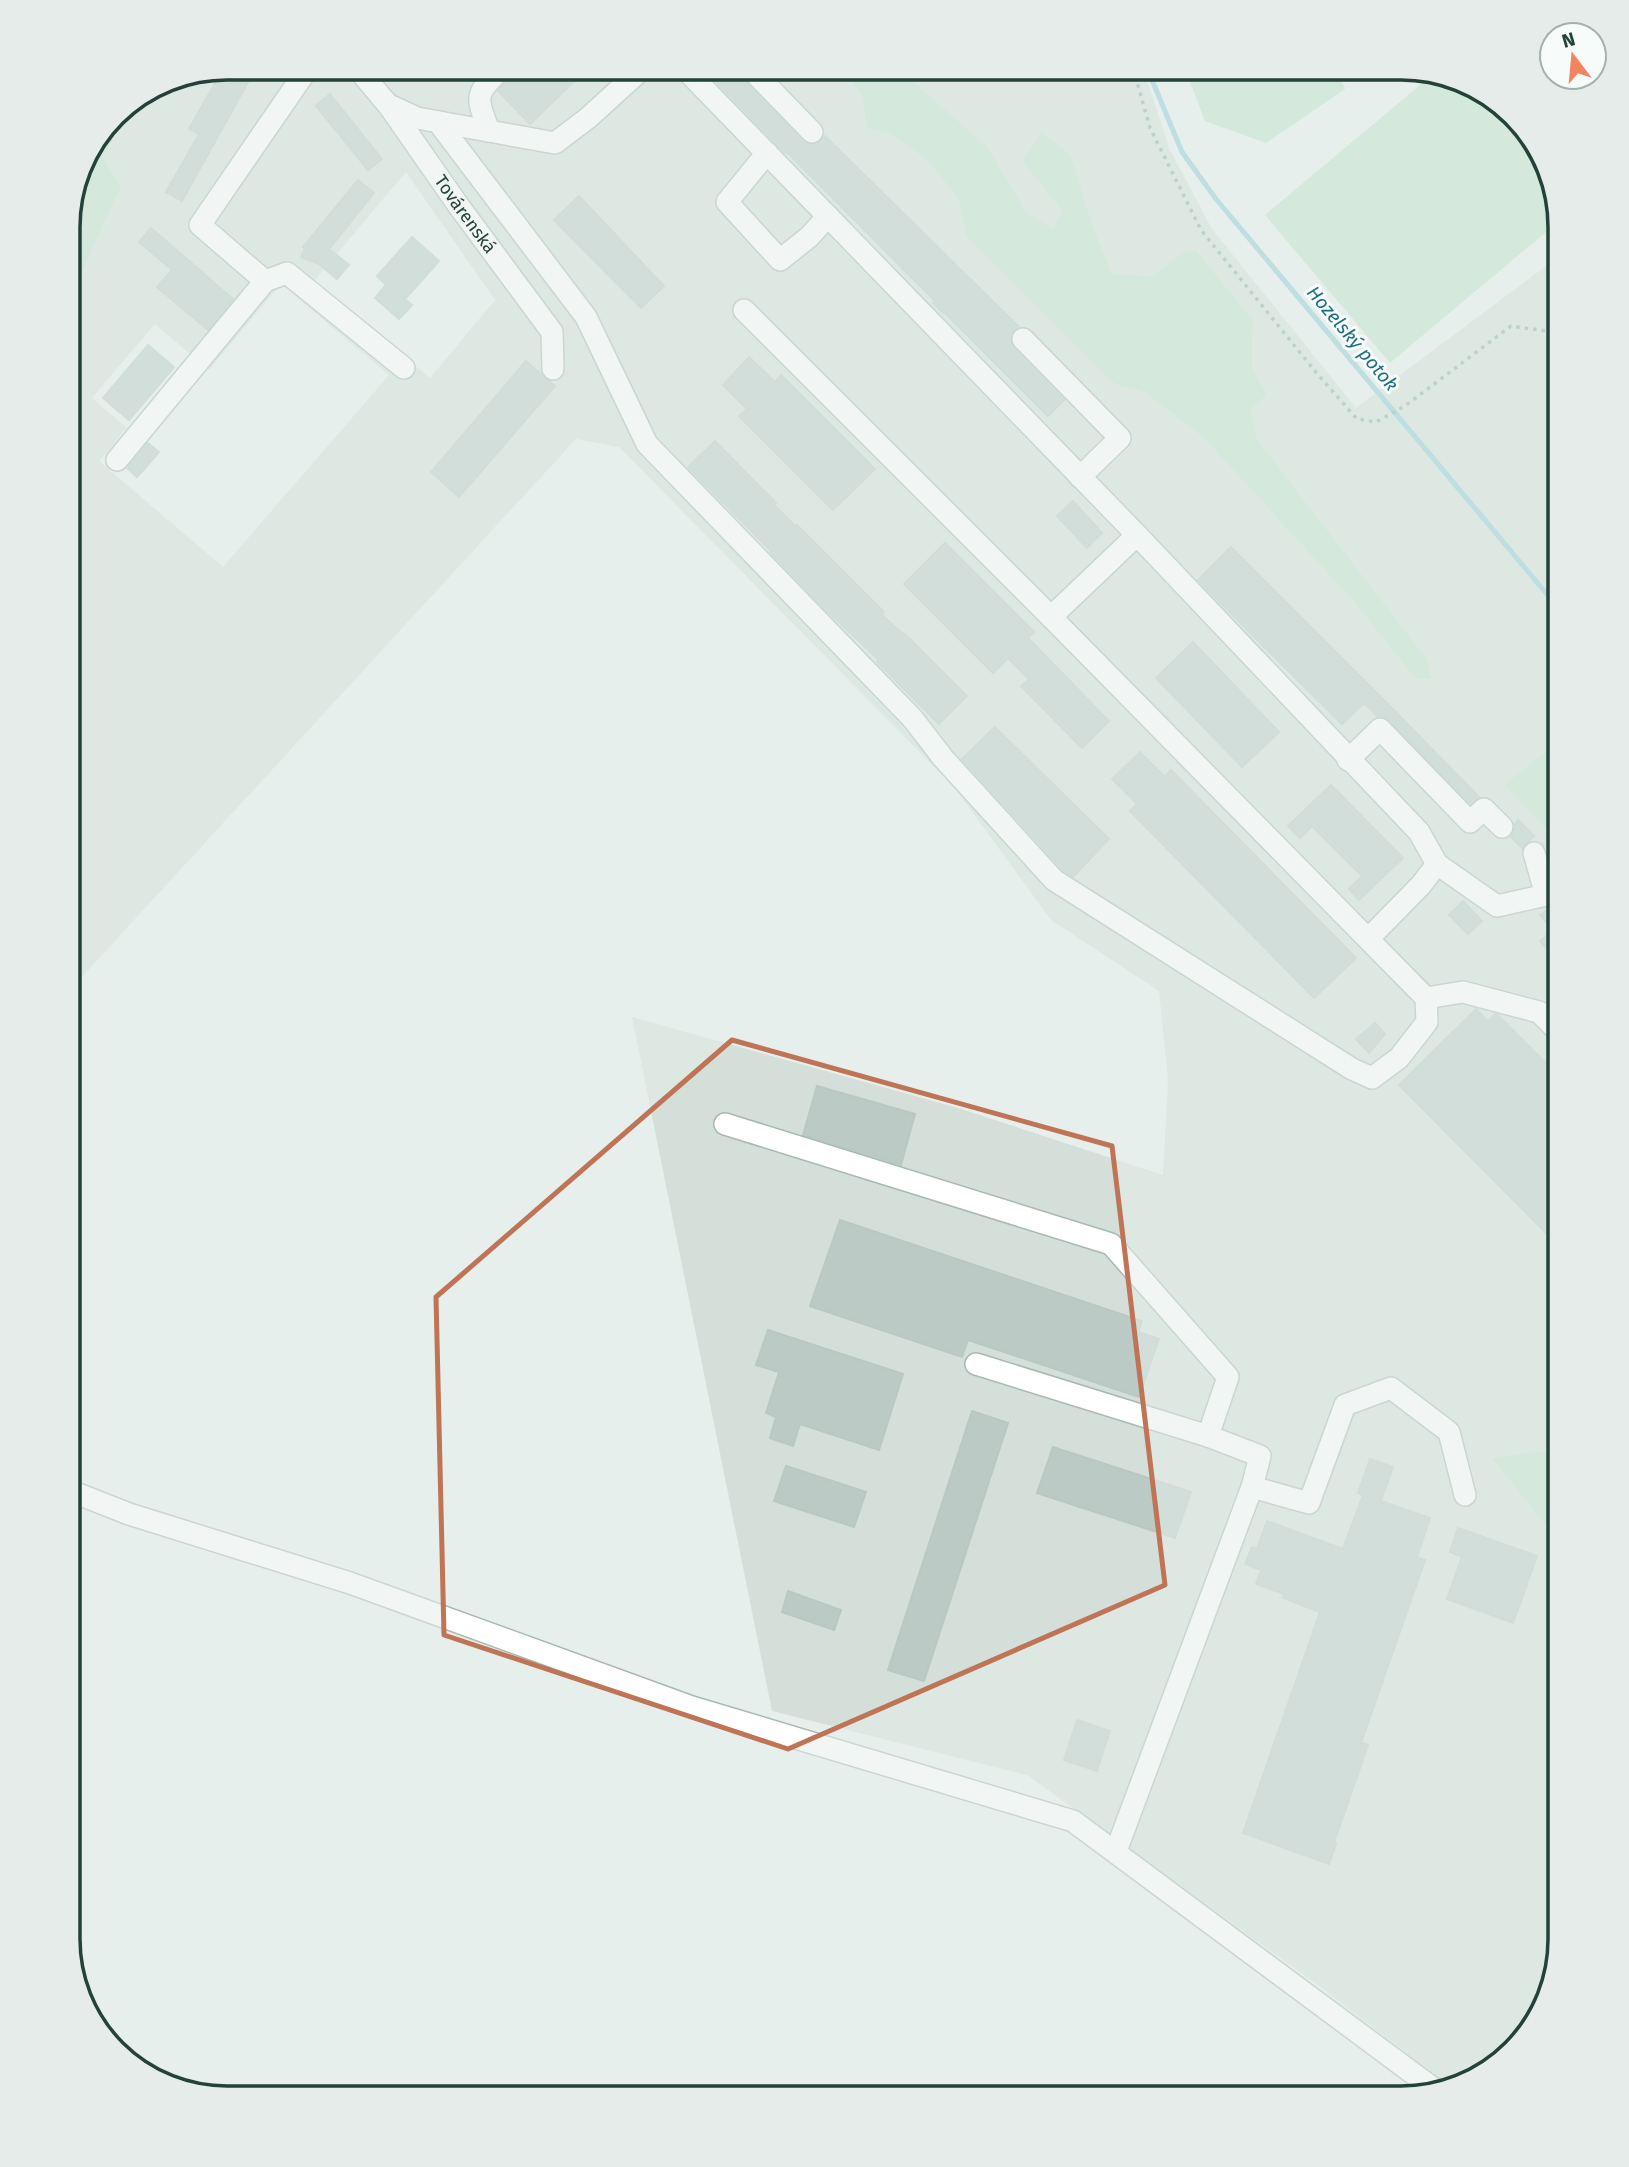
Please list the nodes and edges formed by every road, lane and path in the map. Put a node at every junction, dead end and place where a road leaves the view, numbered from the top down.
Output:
1 (299, 81) edge
2 (369, 81) edge
3 (489, 81) edge
4 (628, 81) edge
5 (697, 81) edge
6 (763, 81) edge
7 (1137, 81) edge
8 (389, 106) junction
9 (438, 122) junction
10 (489, 131) junction
11 (812, 132) dead end
12 (767, 153) junction
13 (828, 216) junction
14 (265, 281) junction
15 (744, 310) dead end
16 (1548, 331) edge
17 (1023, 339) dead end
18 (404, 368) dead end
19 (553, 369) dead end
20 (117, 460) dead end
21 (1080, 477) junction
22 (1137, 535) junction
23 (1051, 617) junction
24 (1348, 760) junction
25 (1502, 827) dead end
26 (1534, 853) dead end
27 (1437, 864) junction
28 (1369, 938) junction
29 (1426, 998) junction
30 (1548, 1021) edge
31 (726, 1124) dead end
32 (976, 1364) dead end
33 (1208, 1436) junction
34 (1252, 1487) junction
35 (80, 1495) edge
36 (1465, 1495) dead end
37 (1116, 1851) junction
38 (1427, 2084) edge

1 - 14 street
2 - 8 street, Továrenská
3 - 10 street
4 - 10 street
5 - 12 street
6 - 11 street
7 - 16 path
8 - 9 street
8 - 19 street, Továrenská
9 - 10 street
9 - 29 street
12 - 13 street
12 - 13 street
13 - 21 street
14 - 18 street
14 - 20 street
15 - 23 street
17 - 21 street
21 - 22 street
22 - 23 street
22 - 24 street
23 - 28 street
24 - 25 street
24 - 27 street
26 - 27 street
27 - 28 street
28 - 29 street
29 - 30 street
31 - 33 street
32 - 33 street
33 - 34 street
34 - 36 street
34 - 37 street
35 - 37 street
37 - 38 street

